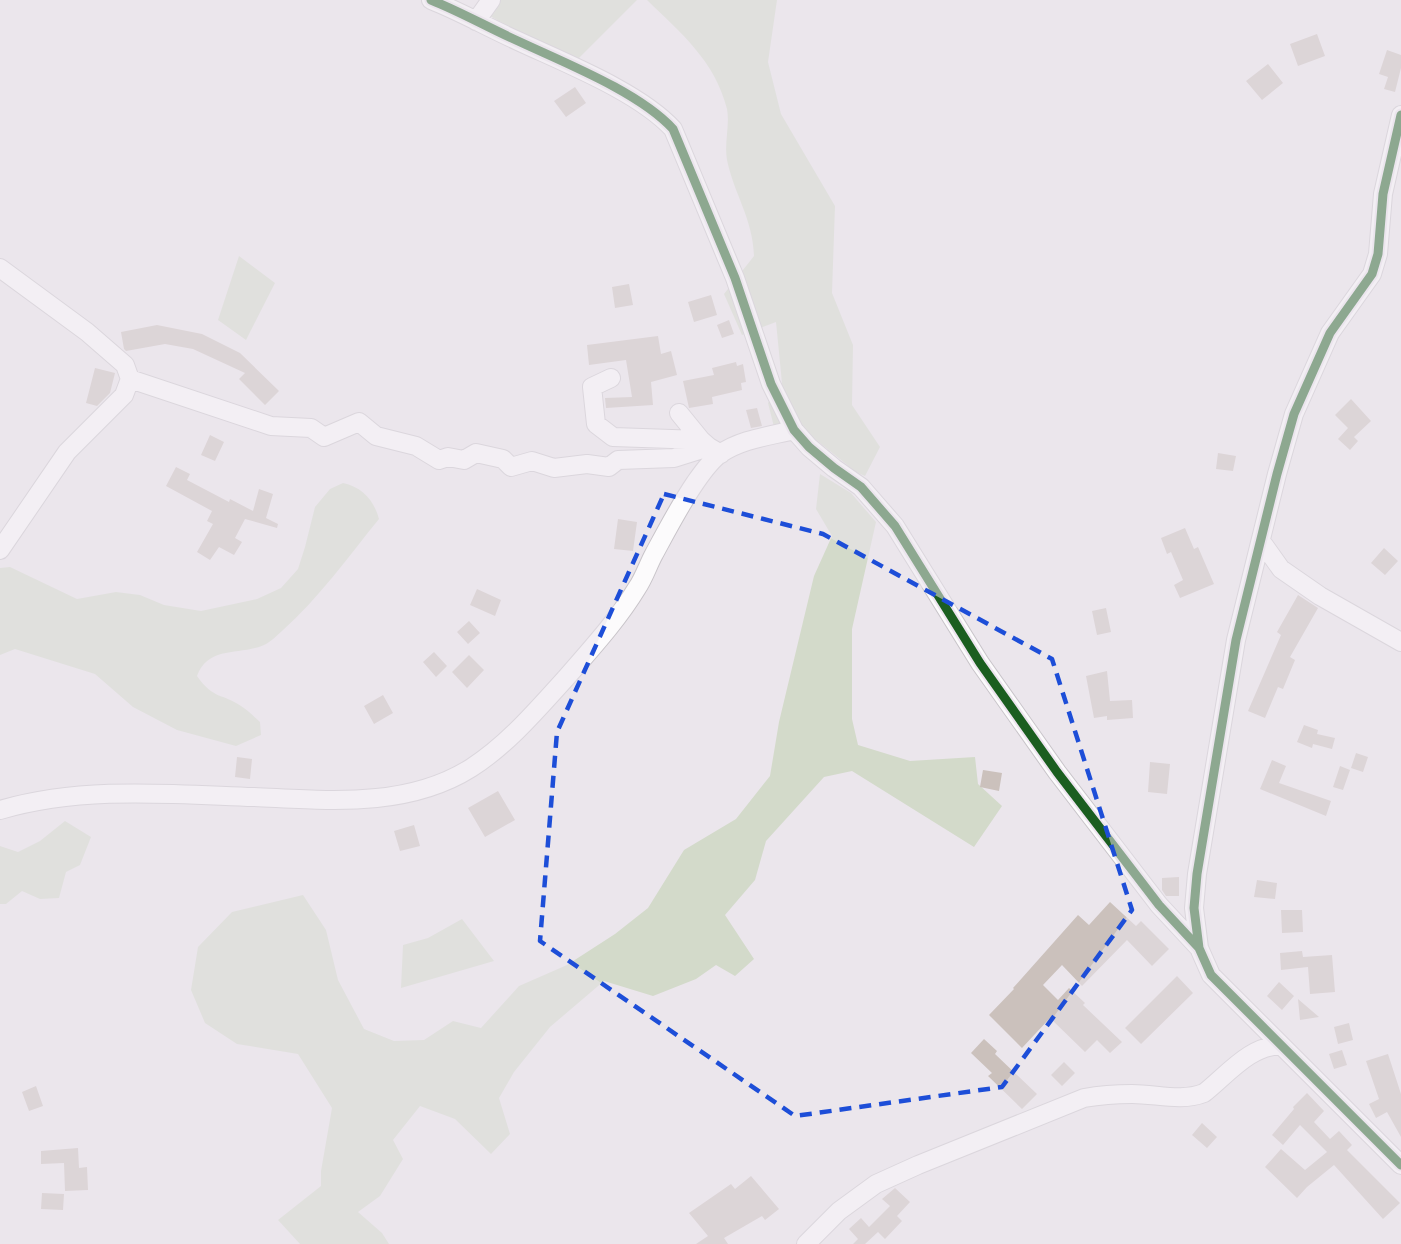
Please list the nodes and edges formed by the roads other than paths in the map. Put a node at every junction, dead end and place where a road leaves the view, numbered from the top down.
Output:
1 (431, 0) edge
2 (491, 0) edge
3 (476, 21) junction
4 (1401, 114) edge
5 (0, 268) edge
6 (611, 378) dead end
7 (130, 379) junction
8 (679, 413) dead end
9 (794, 430) junction
10 (710, 447) junction
11 (1261, 541) junction
12 (0, 550) edge
13 (1401, 642) edge
14 (0, 810) edge
15 (1199, 948) junction
16 (1282, 1046) junction
17 (1401, 1165) edge
18 (806, 1244) edge

1 - 3 street
2 - 3 street
3 - 9 street
4 - 11 street
5 - 7 street
6 - 10 street
7 - 10 street
7 - 12 street
8 - 10 street
9 - 10 street
9 - 15 street
10 - 14 street
11 - 13 street
11 - 15 street
15 - 16 street
16 - 17 street
16 - 18 street

